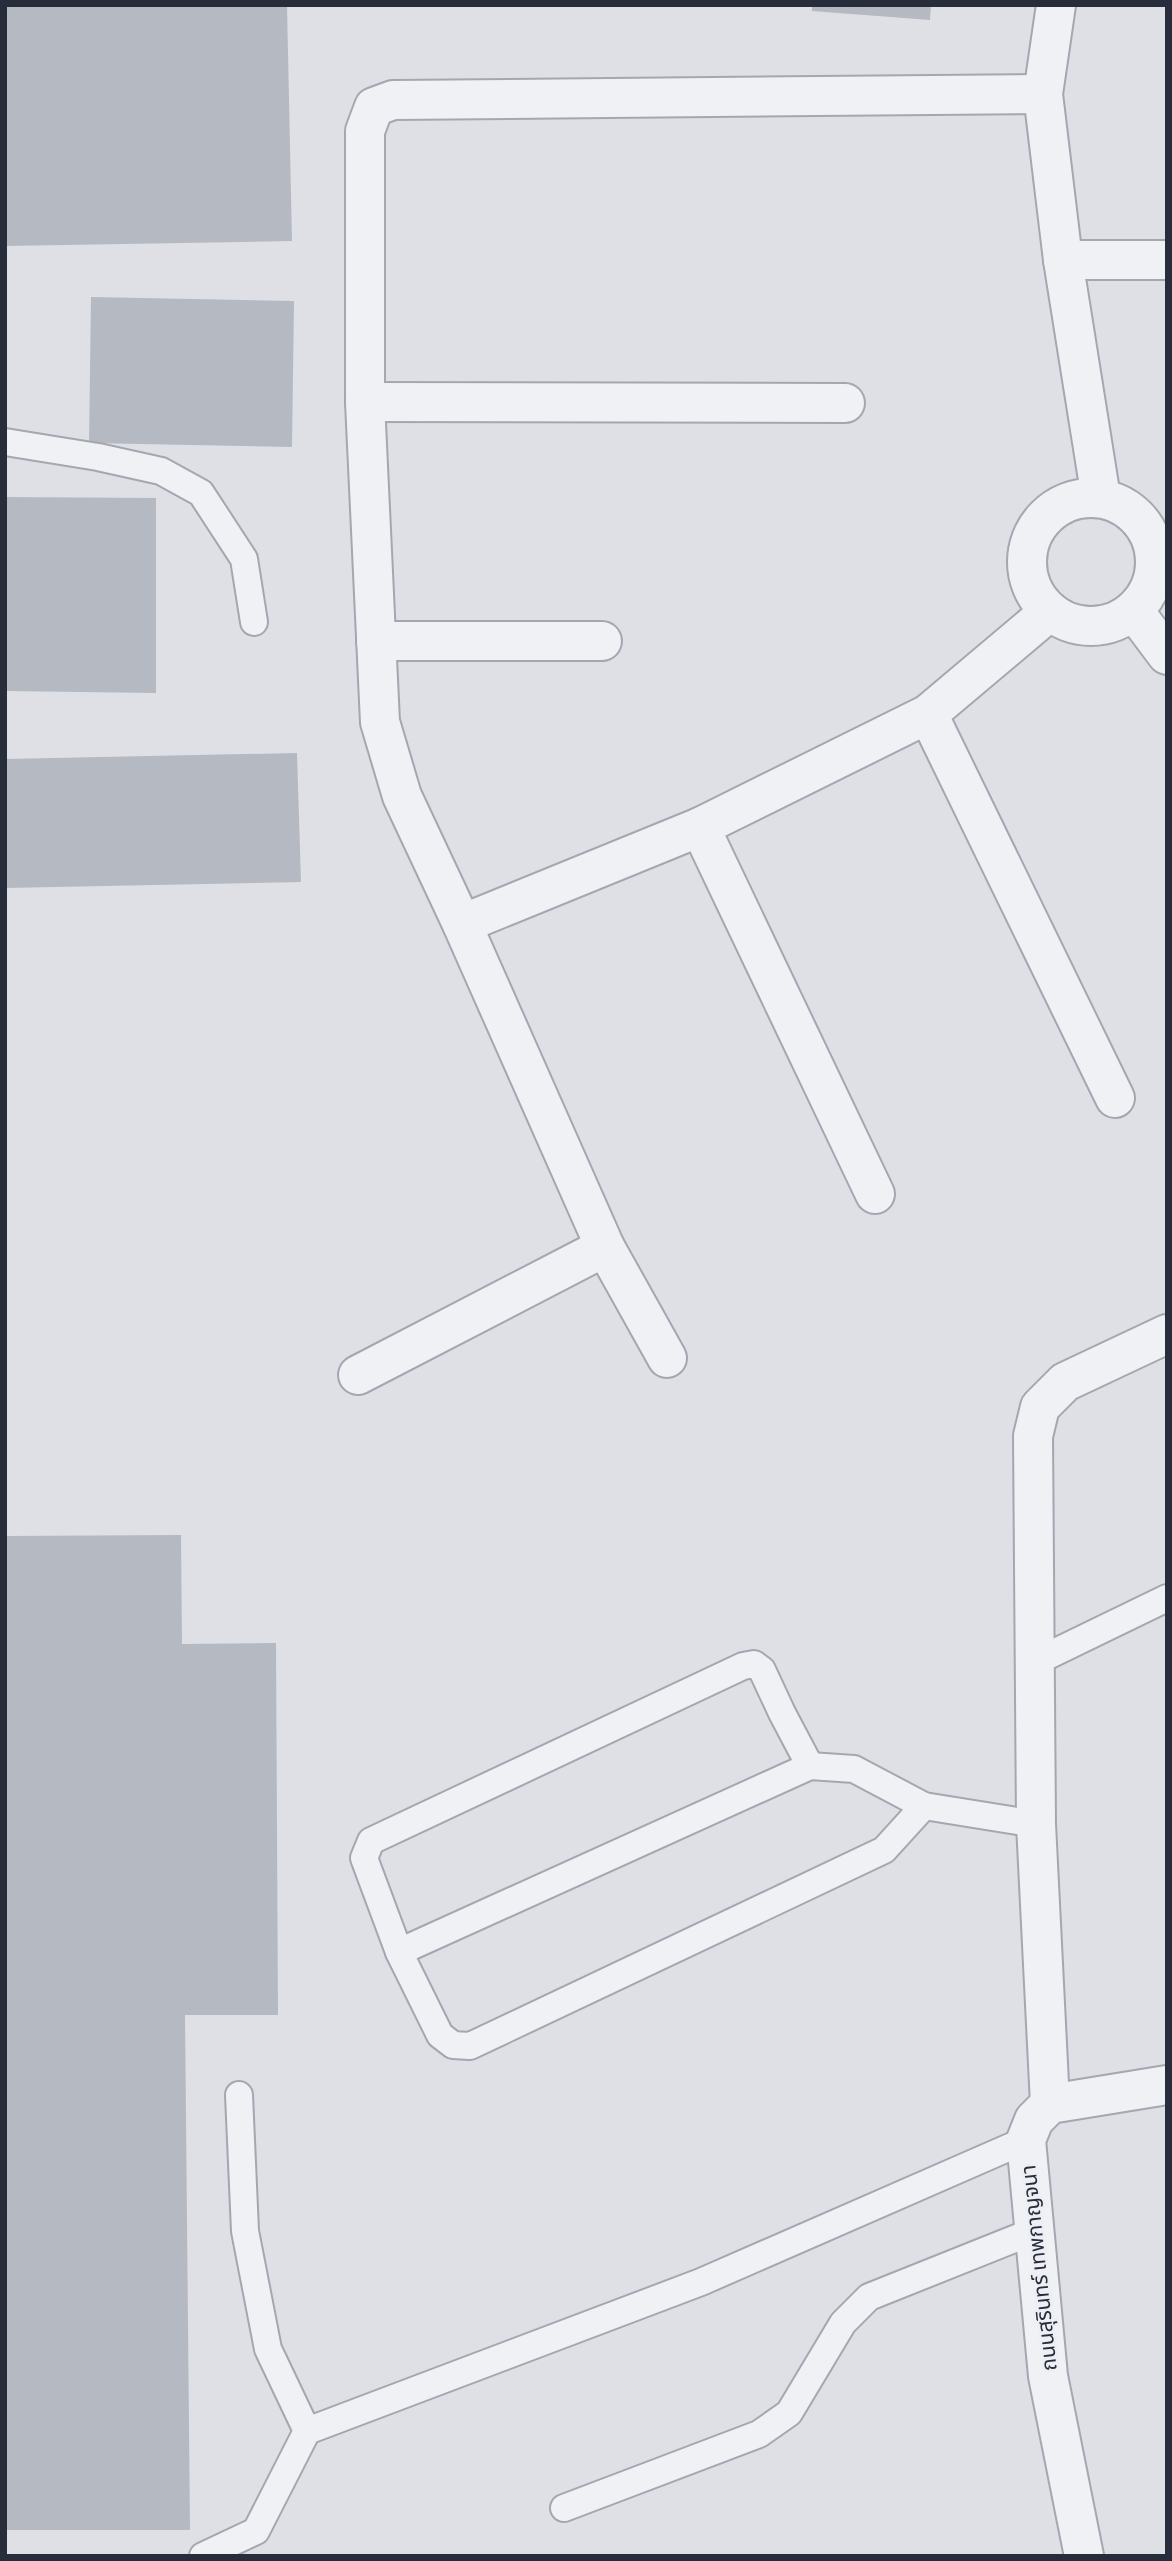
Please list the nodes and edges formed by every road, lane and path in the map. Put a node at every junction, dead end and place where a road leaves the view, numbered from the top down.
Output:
1 (1056, 5) edge
2 (1042, 94) junction
3 (1063, 260) junction
4 (1167, 260) edge
5 (365, 402) junction
6 (845, 403) dead end
7 (5, 442) edge
8 (1101, 498) junction
9 (1160, 544) edge
10 (1134, 611) junction
11 (1049, 612) junction
12 (254, 622) dead end
13 (376, 641) junction
14 (602, 641) dead end
15 (1167, 655) edge
16 (928, 714) junction
17 (700, 827) junction
18 (462, 924) junction
19 (1115, 1098) dead end
20 (875, 1194) dead end
21 (605, 1247) junction
22 (1167, 1334) edge
23 (667, 1358) dead end
24 (358, 1375) dead end
25 (1167, 1598) edge
26 (1035, 1662) junction
27 (810, 1766) junction
28 (924, 1806) junction
29 (1036, 1824) junction
30 (399, 1952) junction
31 (1167, 2085) edge
32 (239, 2095) dead end
33 (1050, 2104) junction
34 (1026, 2140) junction
35 (1034, 2231) junction
36 (307, 2431) junction
37 (564, 2508) dead end
38 (203, 2556) edge
39 (1084, 2556) edge

1 - 2 street
2 - 3 street
2 - 5 street
3 - 4 street
3 - 8 street
5 - 6 street
5 - 13 street
7 - 12 lane
8 - 9 street
8 - 11 street
9 - 10 street
10 - 11 street
10 - 15 street
11 - 16 street
13 - 14 street
13 - 18 street
16 - 17 street
16 - 19 street
17 - 18 street
17 - 20 street
18 - 21 street
21 - 23 street
21 - 24 street
22 - 26 street
25 - 26 lane
26 - 29 street
27 - 28 lane
27 - 30 lane
27 - 30 lane
28 - 29 lane
28 - 30 lane
29 - 33 street
31 - 33 street
32 - 36 lane
33 - 34 street, ถนนสุรินทร์ เทพกาญจนา
34 - 35 street, ถนนสุรินทร์ เทพกาญจนา
34 - 36 lane
35 - 37 lane
35 - 39 street, ถนนสุรินทร์ เทพกาญจนา
36 - 38 lane

